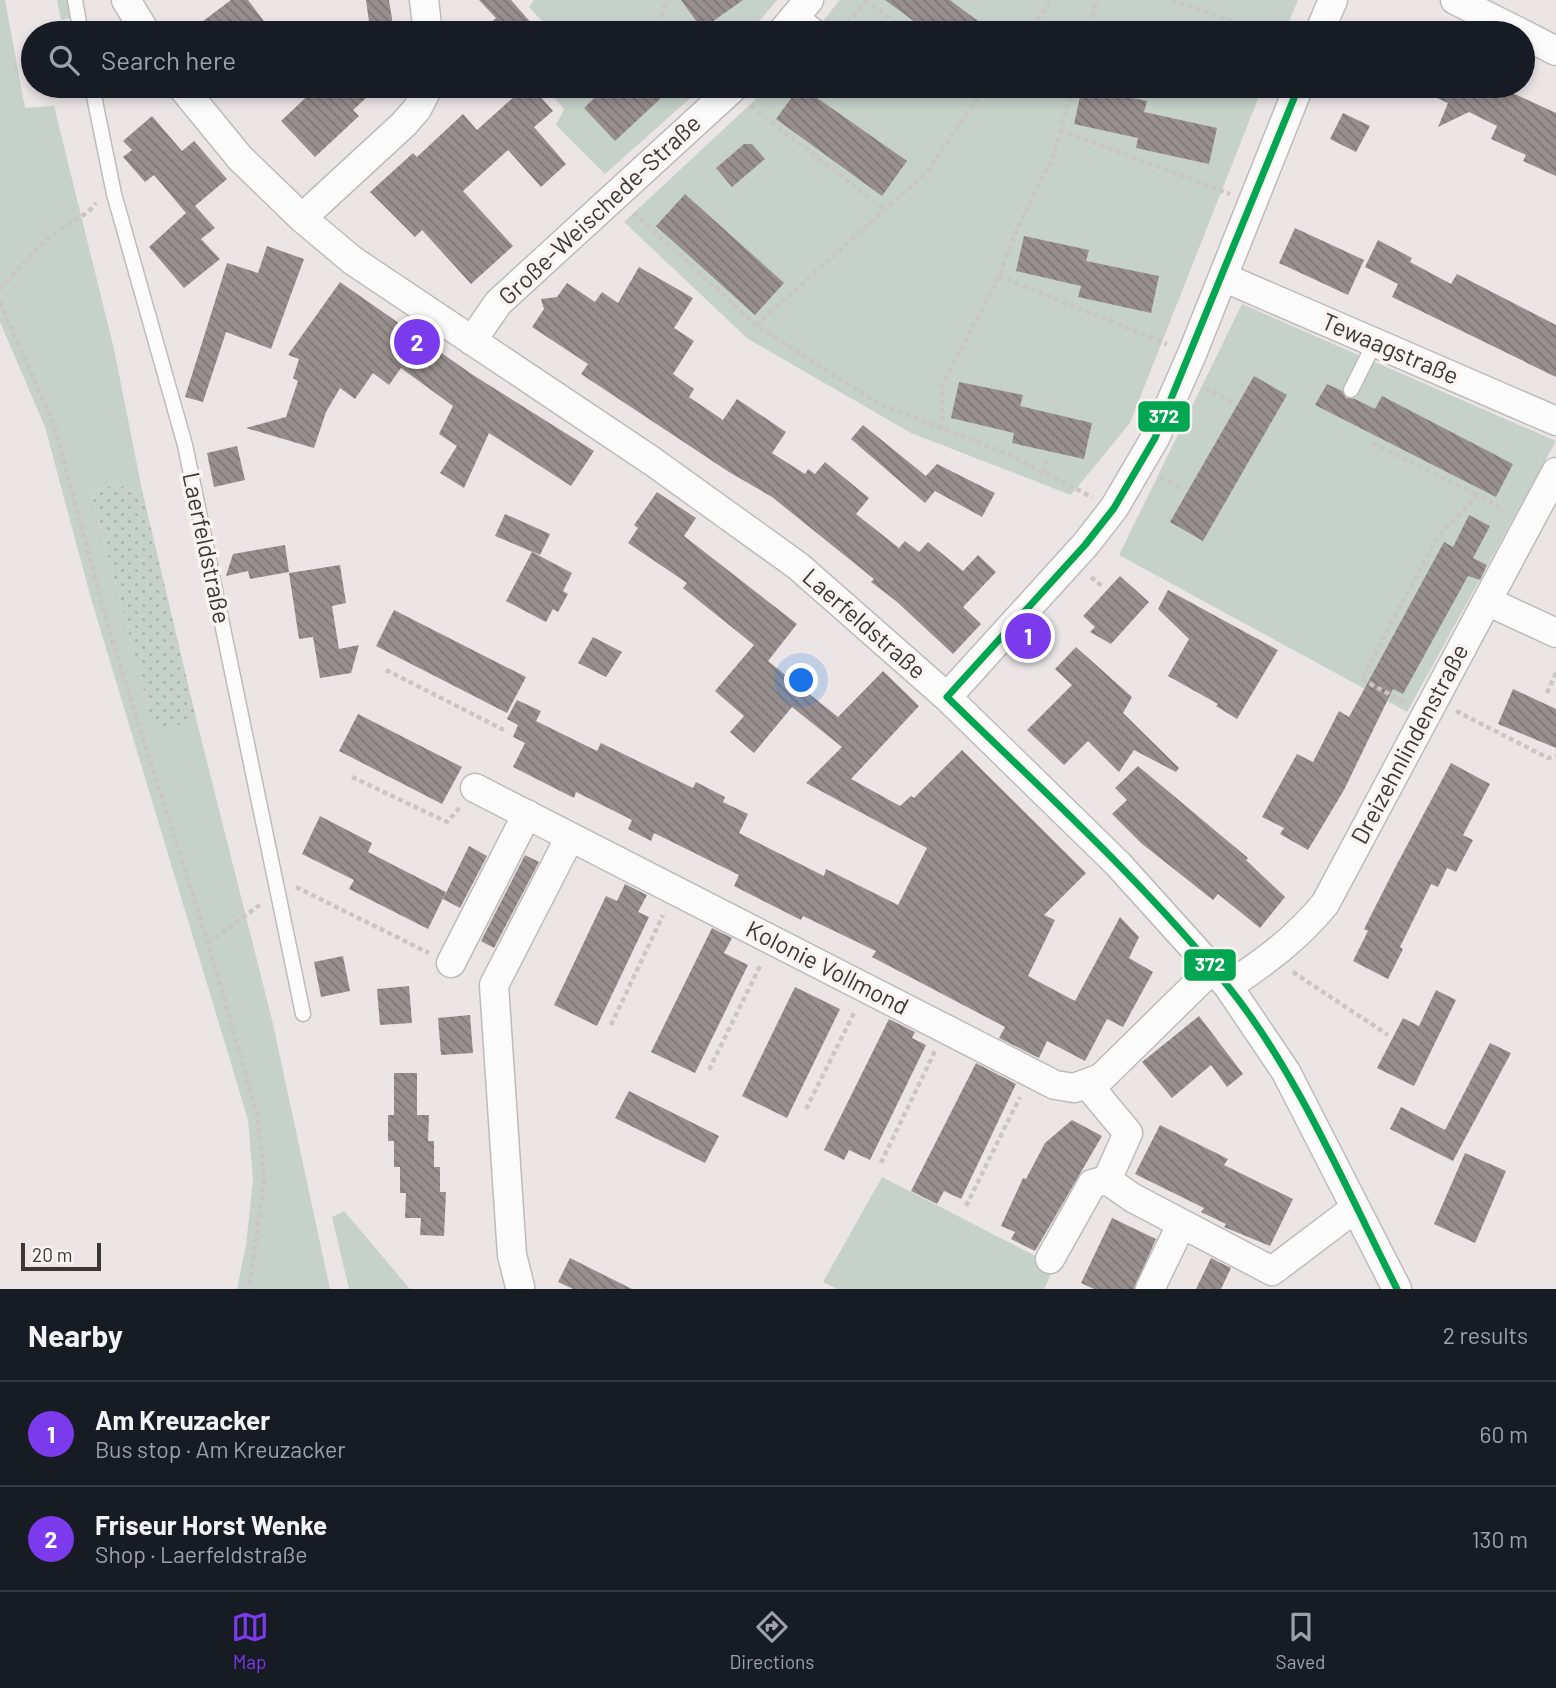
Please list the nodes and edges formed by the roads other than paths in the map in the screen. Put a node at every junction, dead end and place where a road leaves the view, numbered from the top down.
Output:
1 (75, 0) edge
2 (126, 0) edge
3 (424, 0) edge
4 (1332, 0) edge
5 (1455, 0) edge
6 (79, 21) edge
7 (139, 21) edge
8 (427, 21) edge
9 (1324, 21) edge
10 (1496, 21) edge
11 (1535, 40) edge
12 (1556, 51) edge
13 (94, 98) edge
14 (191, 98) edge
15 (423, 98) edge
16 (722, 98) edge
17 (1294, 98) edge
18 (302, 218) junction
19 (1223, 276) junction
20 (472, 341) junction
21 (1375, 342) junction
22 (1351, 390) dead end
23 (1556, 421) edge
24 (1556, 472) edge
25 (1487, 601) junction
26 (1556, 633) edge
27 (947, 697) junction
28 (475, 788) road end
29 (527, 814) junction
30 (570, 837) junction
31 (451, 963) road end
32 (1220, 978) junction
33 (303, 1014) dead end
34 (1088, 1085) junction
35 (1107, 1180) junction
36 (1354, 1209) junction
37 (1181, 1225) junction
38 (1050, 1259) dead end
39 (1268, 1280) edge
40 (520, 1288) edge
41 (1150, 1289) edge
42 (1397, 1289) edge

1 - 6 lane
2 - 7 street
3 - 8 street
4 - 9 street
5 - 10 street
11 - 12 street
13 - 33 lane, Laerfeldstraße
14 - 18 street, Laerfeldstraße
15 - 18 street
16 - 20 street, Große-Weischede-Straße
17 - 19 street
18 - 20 street, Laerfeldstraße
19 - 21 street, Tewaagstraße
19 - 27 street
20 - 27 street, Laerfeldstraße
21 - 22 lane
21 - 23 street, Tewaagstraße
24 - 25 street, Dreizehnlindenstraße
25 - 26 street
25 - 32 street, Dreizehnlindenstraße
27 - 32 street, Laerfeldstraße
28 - 29 street, Kolonie Vollmond
29 - 30 street, Kolonie Vollmond
29 - 31 street
30 - 34 street, Kolonie Vollmond
30 - 40 street
32 - 34 street
32 - 36 street, Laerfeldstraße
34 - 35 street
35 - 37 street
35 - 38 street
36 - 39 street
36 - 42 street, Laerfeldstraße
37 - 39 street
37 - 41 street

